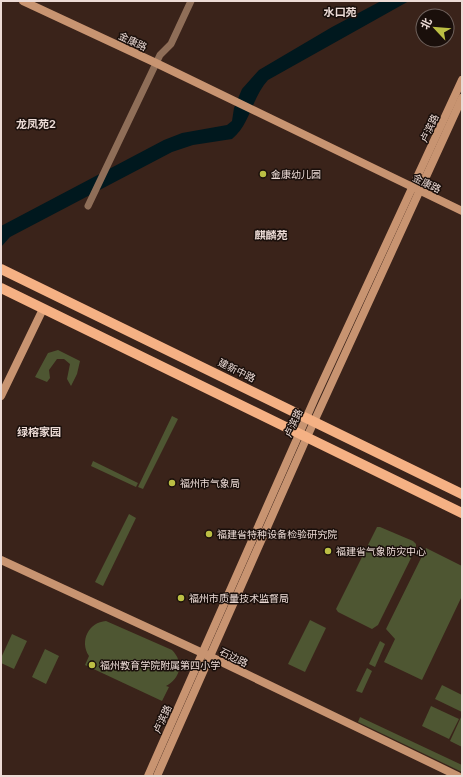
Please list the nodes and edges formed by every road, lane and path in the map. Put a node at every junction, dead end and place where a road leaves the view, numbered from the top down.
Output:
1 (23, 1) edge
2 (191, 1) edge
3 (156, 63) junction
4 (462, 80) edge
5 (462, 98) edge
6 (416, 189) junction
7 (88, 206) dead end
8 (462, 211) edge
9 (1, 269) edge
10 (1, 288) edge
11 (43, 309) junction
12 (1, 396) edge
13 (310, 420) junction
14 (303, 435) junction
15 (462, 494) edge
16 (462, 513) edge
17 (1, 560) edge
18 (206, 654) junction
19 (148, 776) edge
20 (156, 776) edge
21 (458, 776) edge

1 - 3 street, 金康路
2 - 3 street
3 - 6 street, 金康路
3 - 7 street
4 - 6 street, 卢滨路
5 - 6 street
6 - 8 street, 金康路
6 - 13 street, 卢滨路
9 - 13 main road, 建新中路
10 - 11 main road
11 - 12 street
11 - 14 main road
13 - 14 street, 卢滨路
13 - 15 main road, 建新中路
14 - 16 main road
14 - 18 street, 卢滨路
17 - 18 street, 石边路
18 - 19 street, 卢滨路
18 - 20 street
18 - 21 street, 石边路

